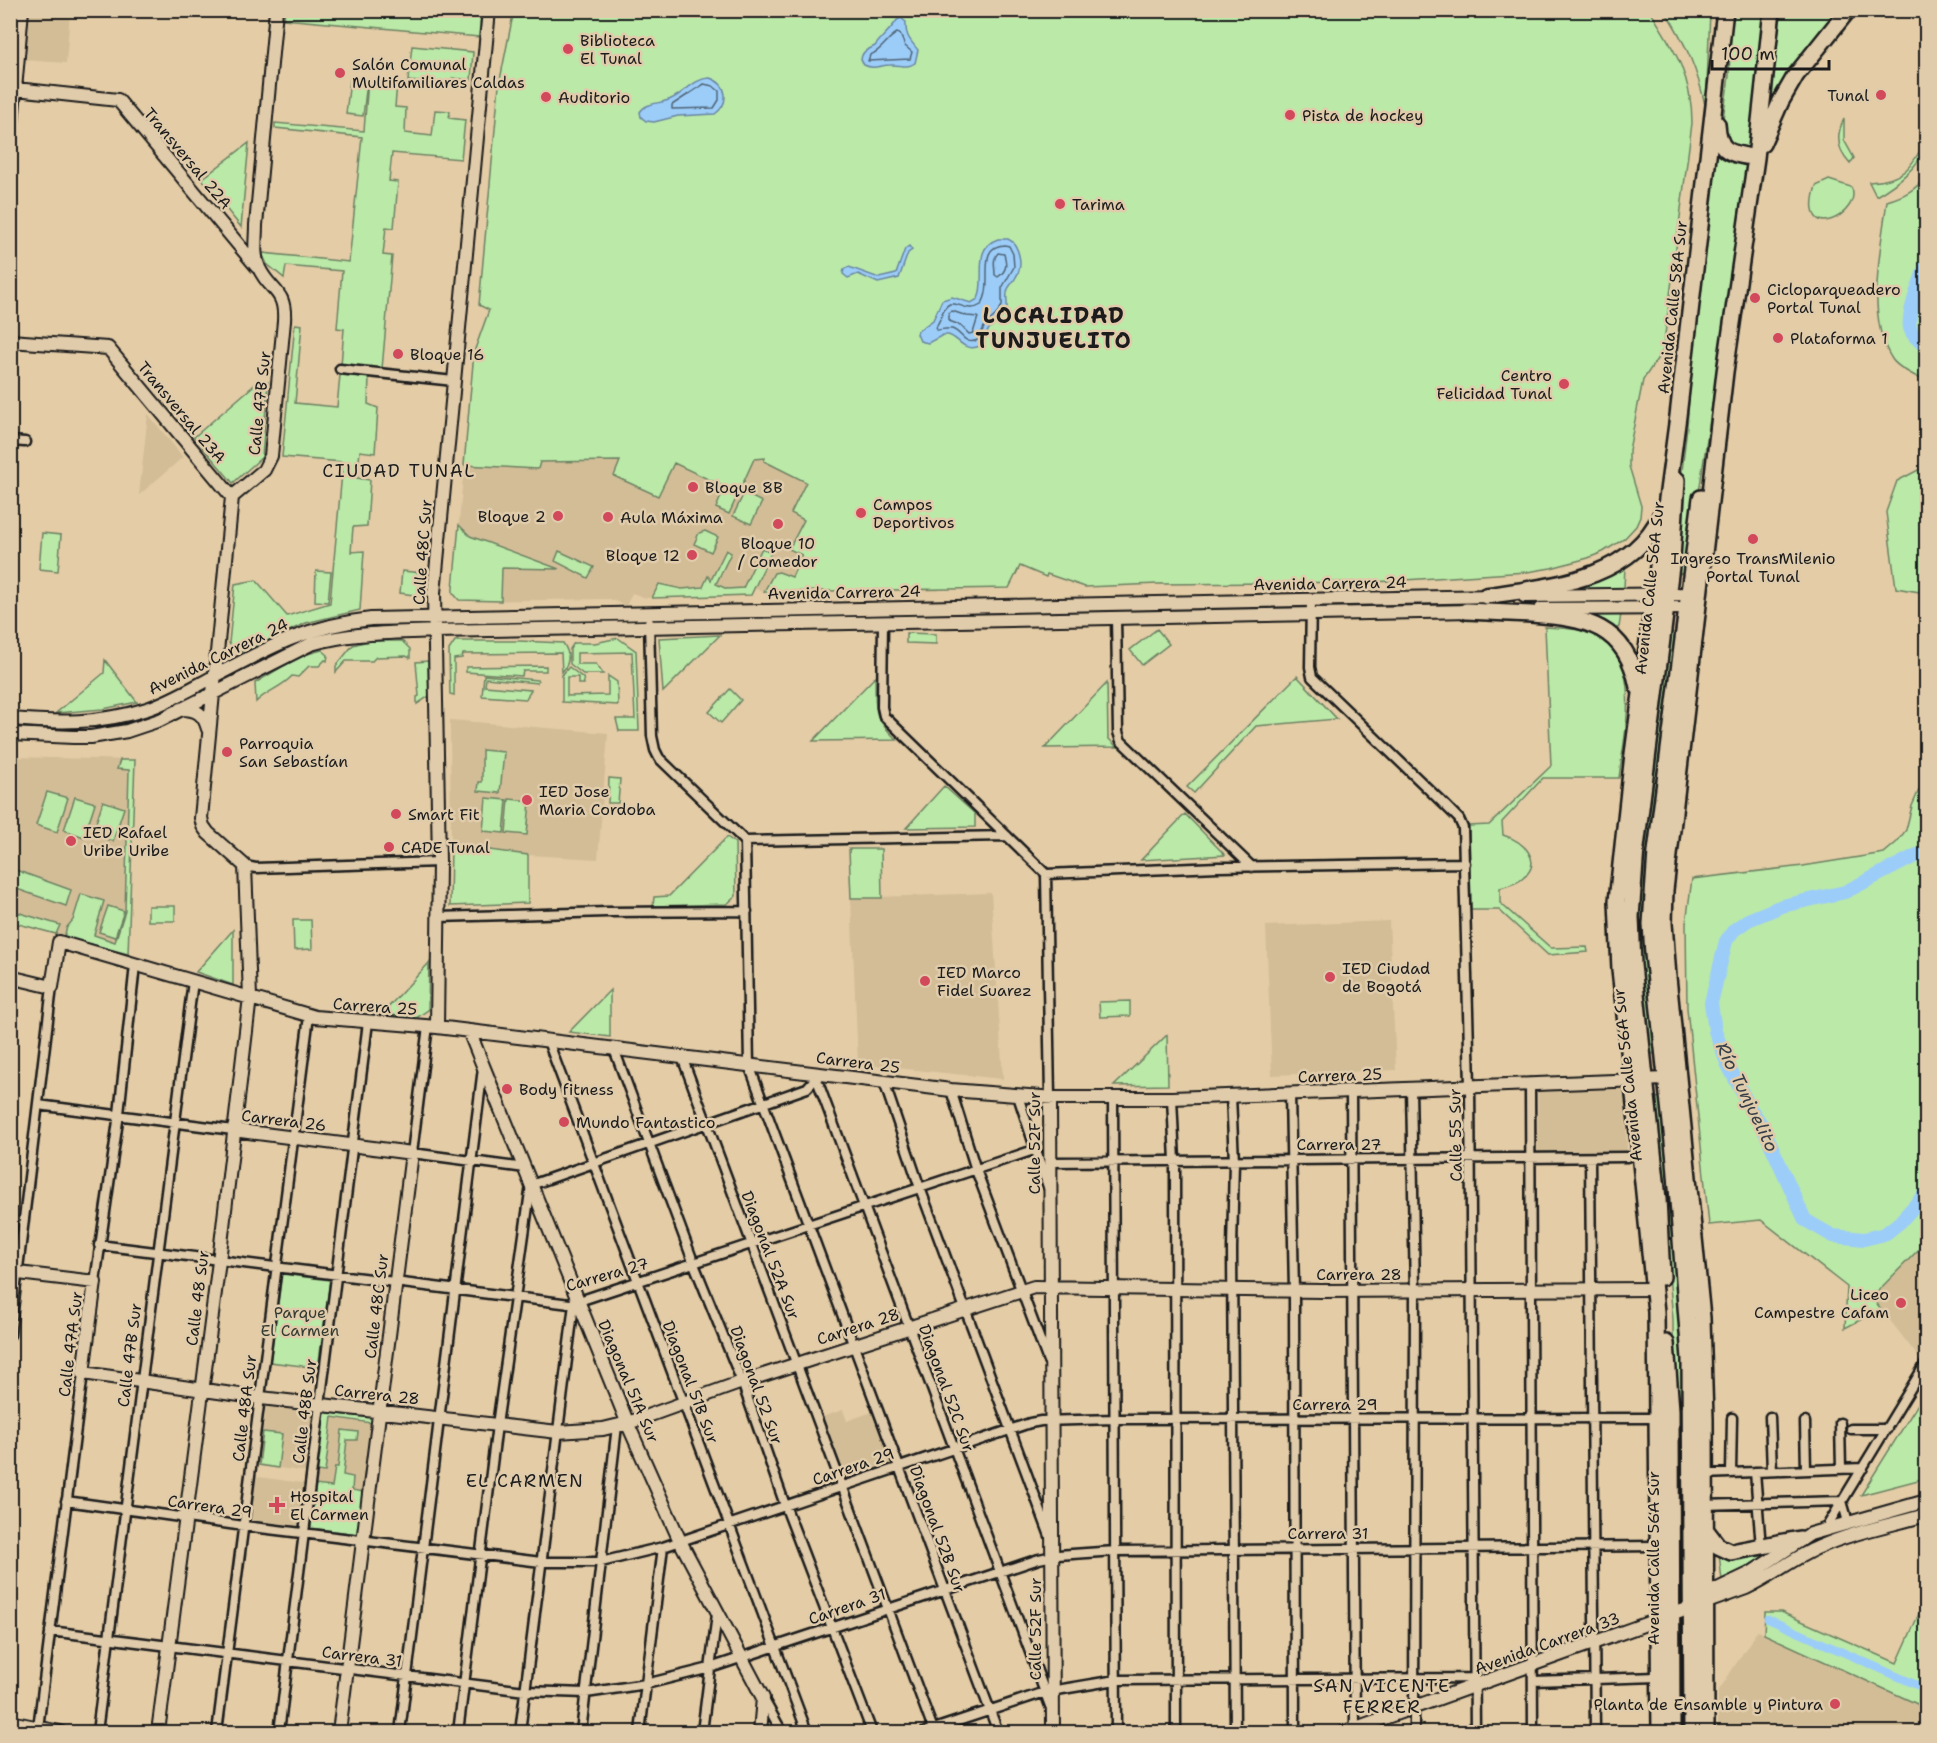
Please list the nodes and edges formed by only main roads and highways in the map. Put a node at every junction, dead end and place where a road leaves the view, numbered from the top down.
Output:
1 (1717, 10) edge
2 (1725, 10) edge
3 (1772, 10) edge
4 (1848, 10) edge
5 (1720, 47) junction
6 (1715, 91) junction
7 (1756, 158) junction
8 (1678, 416) junction
9 (1666, 501) junction
10 (1486, 596) road end
11 (1660, 601) junction
12 (1693, 601) junction
13 (1466, 611) road end
14 (1640, 705) junction
15 (1664, 790) junction
16 (1672, 825) junction
17 (1631, 928) junction
18 (1619, 962) junction
19 (1639, 1080) junction
20 (1642, 1171) junction
21 (1658, 1199) junction
22 (1679, 1205) junction
23 (1696, 1254) junction
24 (1704, 1436) junction
25 (1671, 1457) junction
26 (1691, 1464) junction
27 (1658, 1493) junction
28 (1705, 1529) junction
29 (1804, 1546) road end
30 (1698, 1602) junction
31 (1667, 1616) junction
32 (1696, 1730) edge
33 (1660, 1732) edge
34 (1672, 1732) edge

1 - 5 highway
2 - 5 highway, Avenida Calle 58A Sur
3 - 7 highway
4 - 7 highway
5 - 6 highway, Avenida Calle 58A Sur
6 - 7 highway
6 - 8 highway, Avenida Calle 58A Sur
7 - 12 highway
8 - 9 highway, Avenida Calle 58A Sur
8 - 11 highway, Avenida Calle 56A Sur
9 - 10 highway
9 - 11 highway, Avenida Calle 58A Sur
11 - 14 highway, Avenida Calle 56A Sur
11 - 17 highway, Avenida Calle 56A Sur
12 - 15 highway
12 - 16 highway
13 - 14 highway
14 - 18 highway, Avenida Calle 56A Sur
15 - 16 highway
15 - 22 highway
16 - 23 highway
17 - 18 highway
17 - 19 highway, Avenida Calle 56A Sur
18 - 19 highway, Avenida Calle 56A Sur
19 - 20 highway, Avenida Calle 56A Sur
19 - 21 highway, Avenida Calle 56A Sur
20 - 21 highway
20 - 27 highway, Avenida Calle 56A Sur
21 - 25 highway, Avenida Calle 56A Sur
22 - 23 highway
22 - 26 highway
23 - 24 highway
24 - 26 highway
24 - 28 highway
25 - 27 highway
25 - 31 highway, Avenida Calle 56A Sur
26 - 30 highway
27 - 31 highway, Avenida Calle 56A Sur
28 - 29 highway
28 - 30 highway
30 - 32 highway
31 - 33 highway, Avenida Calle 56A Sur
31 - 34 highway, Avenida Calle 56A Sur

